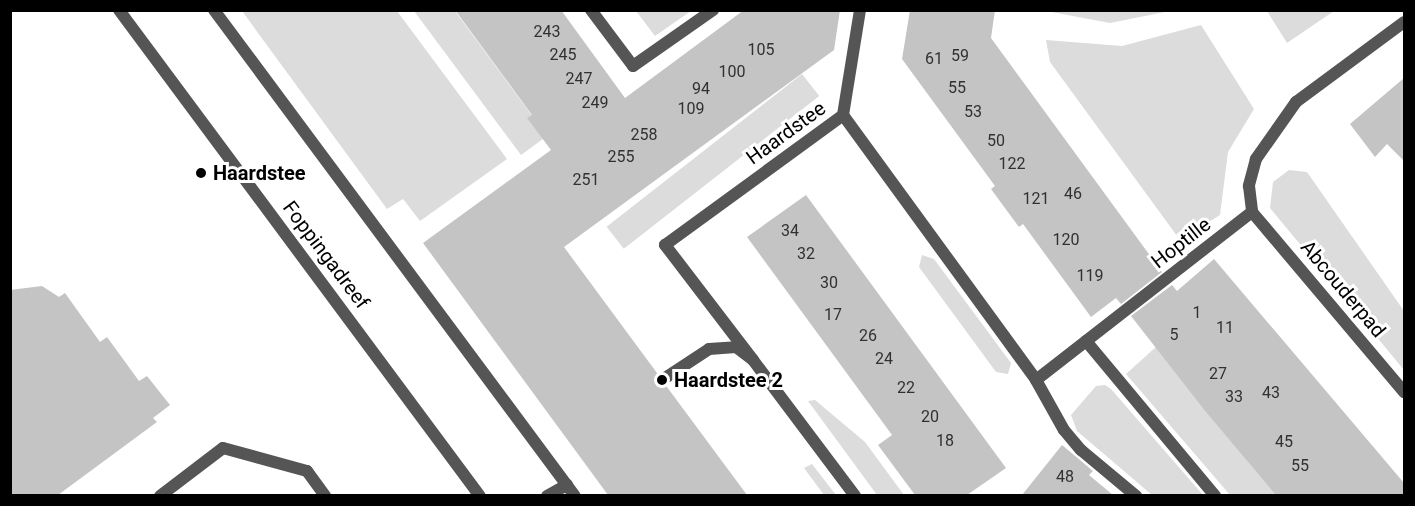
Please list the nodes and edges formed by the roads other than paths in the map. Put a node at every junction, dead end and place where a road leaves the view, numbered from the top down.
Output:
1 (119, 10) edge
2 (214, 10) edge
3 (591, 10) edge
4 (713, 10) edge
5 (860, 10) edge
6 (1404, 22) edge
7 (843, 116) junction
8 (1252, 212) junction
9 (1086, 341) junction
10 (753, 360) junction
11 (662, 380) dead end
12 (1036, 380) junction
13 (1404, 392) edge
14 (571, 490) edge
15 (159, 495) edge
16 (326, 495) edge
17 (480, 495) edge
18 (547, 495) edge
19 (855, 495) edge
20 (1136, 495) edge
21 (1215, 495) edge

1 - 17 street, Foppingadreef
2 - 14 street
3 - 4 street
5 - 7 street, Haardstee
6 - 8 street
7 - 10 street, Haardstee
7 - 12 street
8 - 9 street, Hoptille
8 - 13 street, Abcouderpad
9 - 12 street, Hoptille
9 - 21 street
10 - 11 street
10 - 19 street
12 - 20 street
14 - 18 street
15 - 16 street

